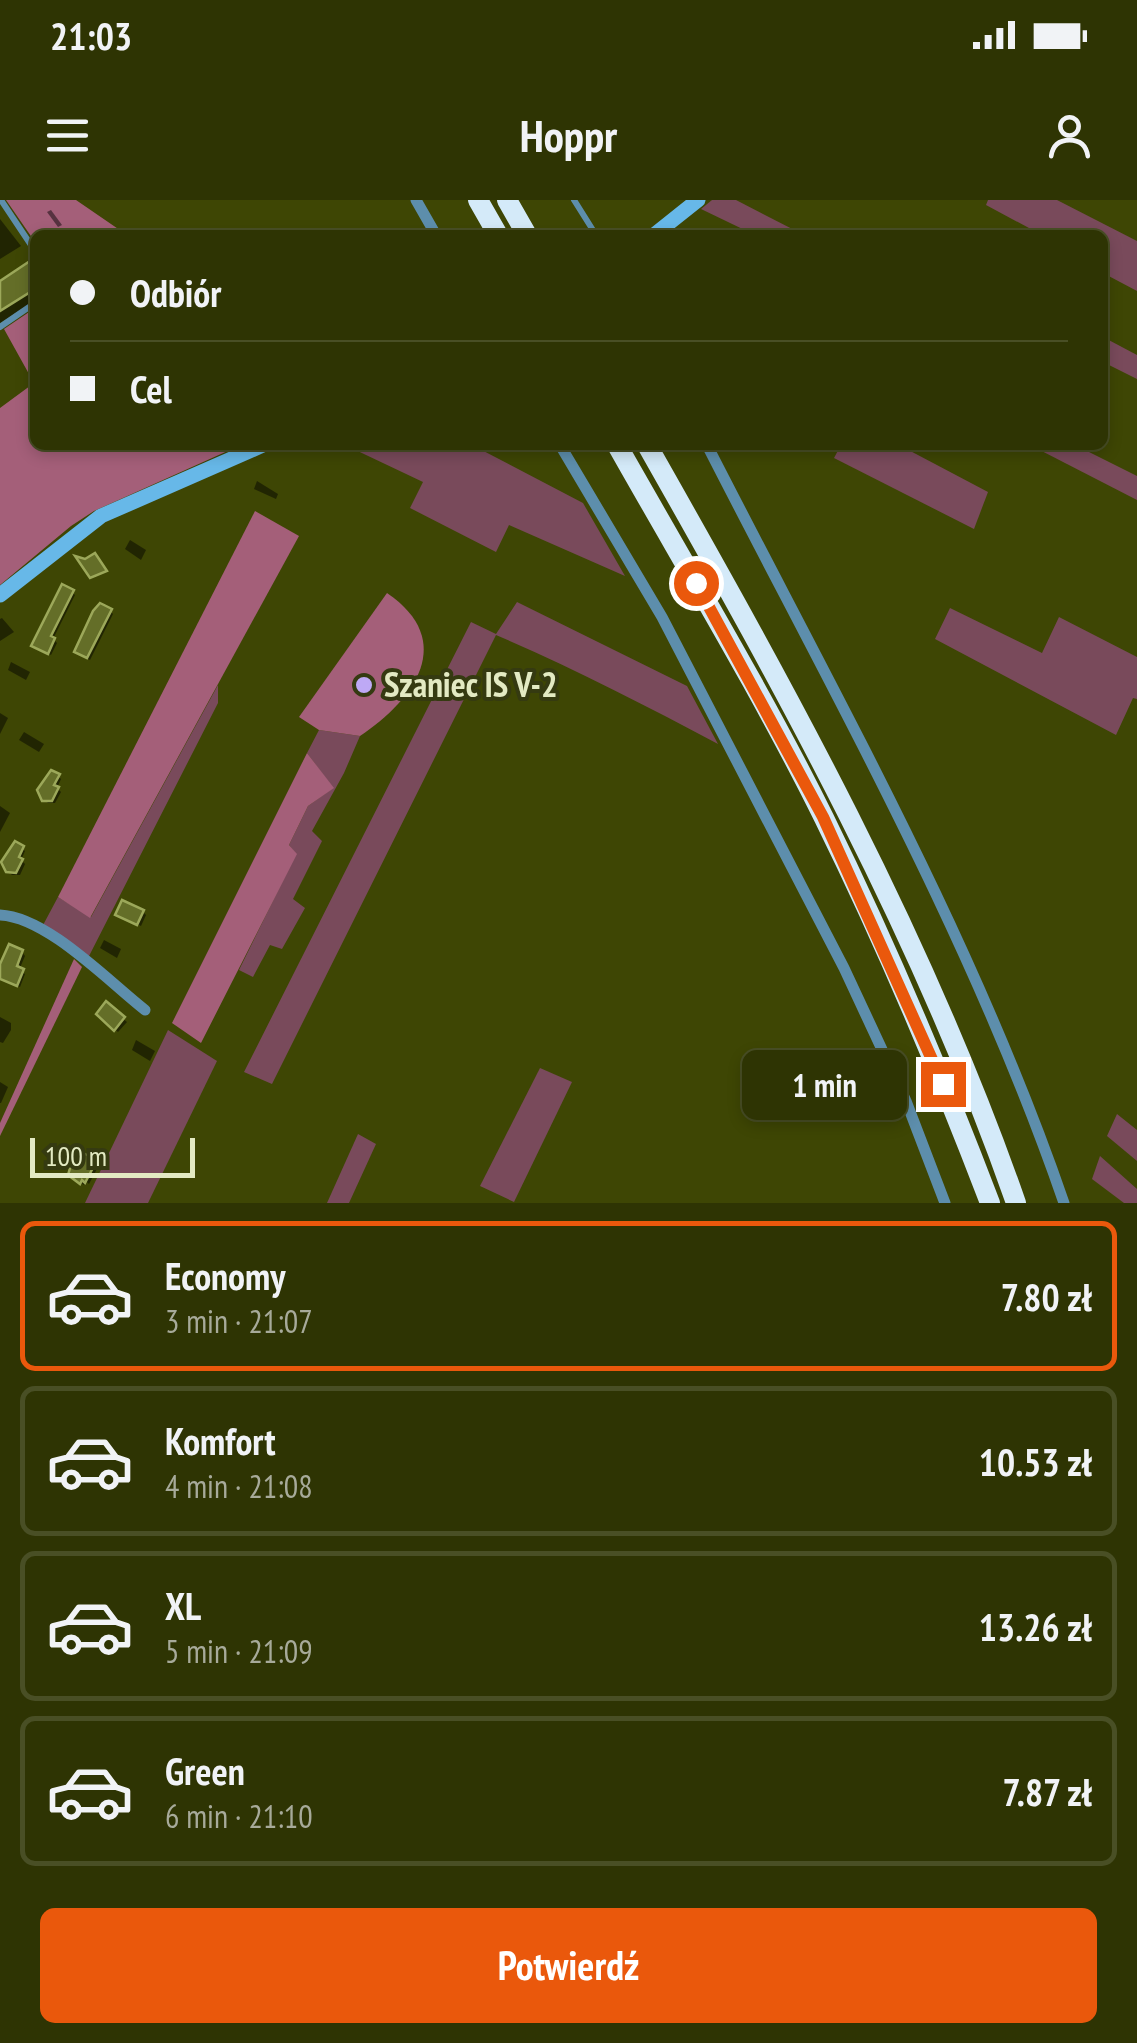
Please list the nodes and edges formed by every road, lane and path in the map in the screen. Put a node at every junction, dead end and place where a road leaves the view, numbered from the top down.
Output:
1 (0, 200) edge
2 (416, 200) edge
3 (478, 200) edge
4 (507, 200) edge
5 (574, 200) edge
6 (698, 200) edge
7 (433, 230) edge
8 (495, 230) edge
9 (524, 230) edge
10 (593, 230) edge
11 (660, 230) edge
12 (30, 244) edge
13 (30, 307) edge
14 (0, 328) edge
15 (251, 450) edge
16 (563, 450) edge
17 (620, 450) edge
18 (649, 450) edge
19 (710, 450) edge
20 (0, 595) edge
21 (0, 915) edge
22 (145, 1010) dead end
23 (944, 1203) edge
24 (990, 1203) edge
25 (1016, 1203) edge
26 (1064, 1203) edge

1 - 12 lane
2 - 7 street
3 - 8 highway
4 - 9 highway
5 - 10 lane
6 - 11 street
13 - 14 lane
15 - 20 street
16 - 23 street
17 - 24 highway
18 - 25 highway
19 - 26 street
21 - 22 street

